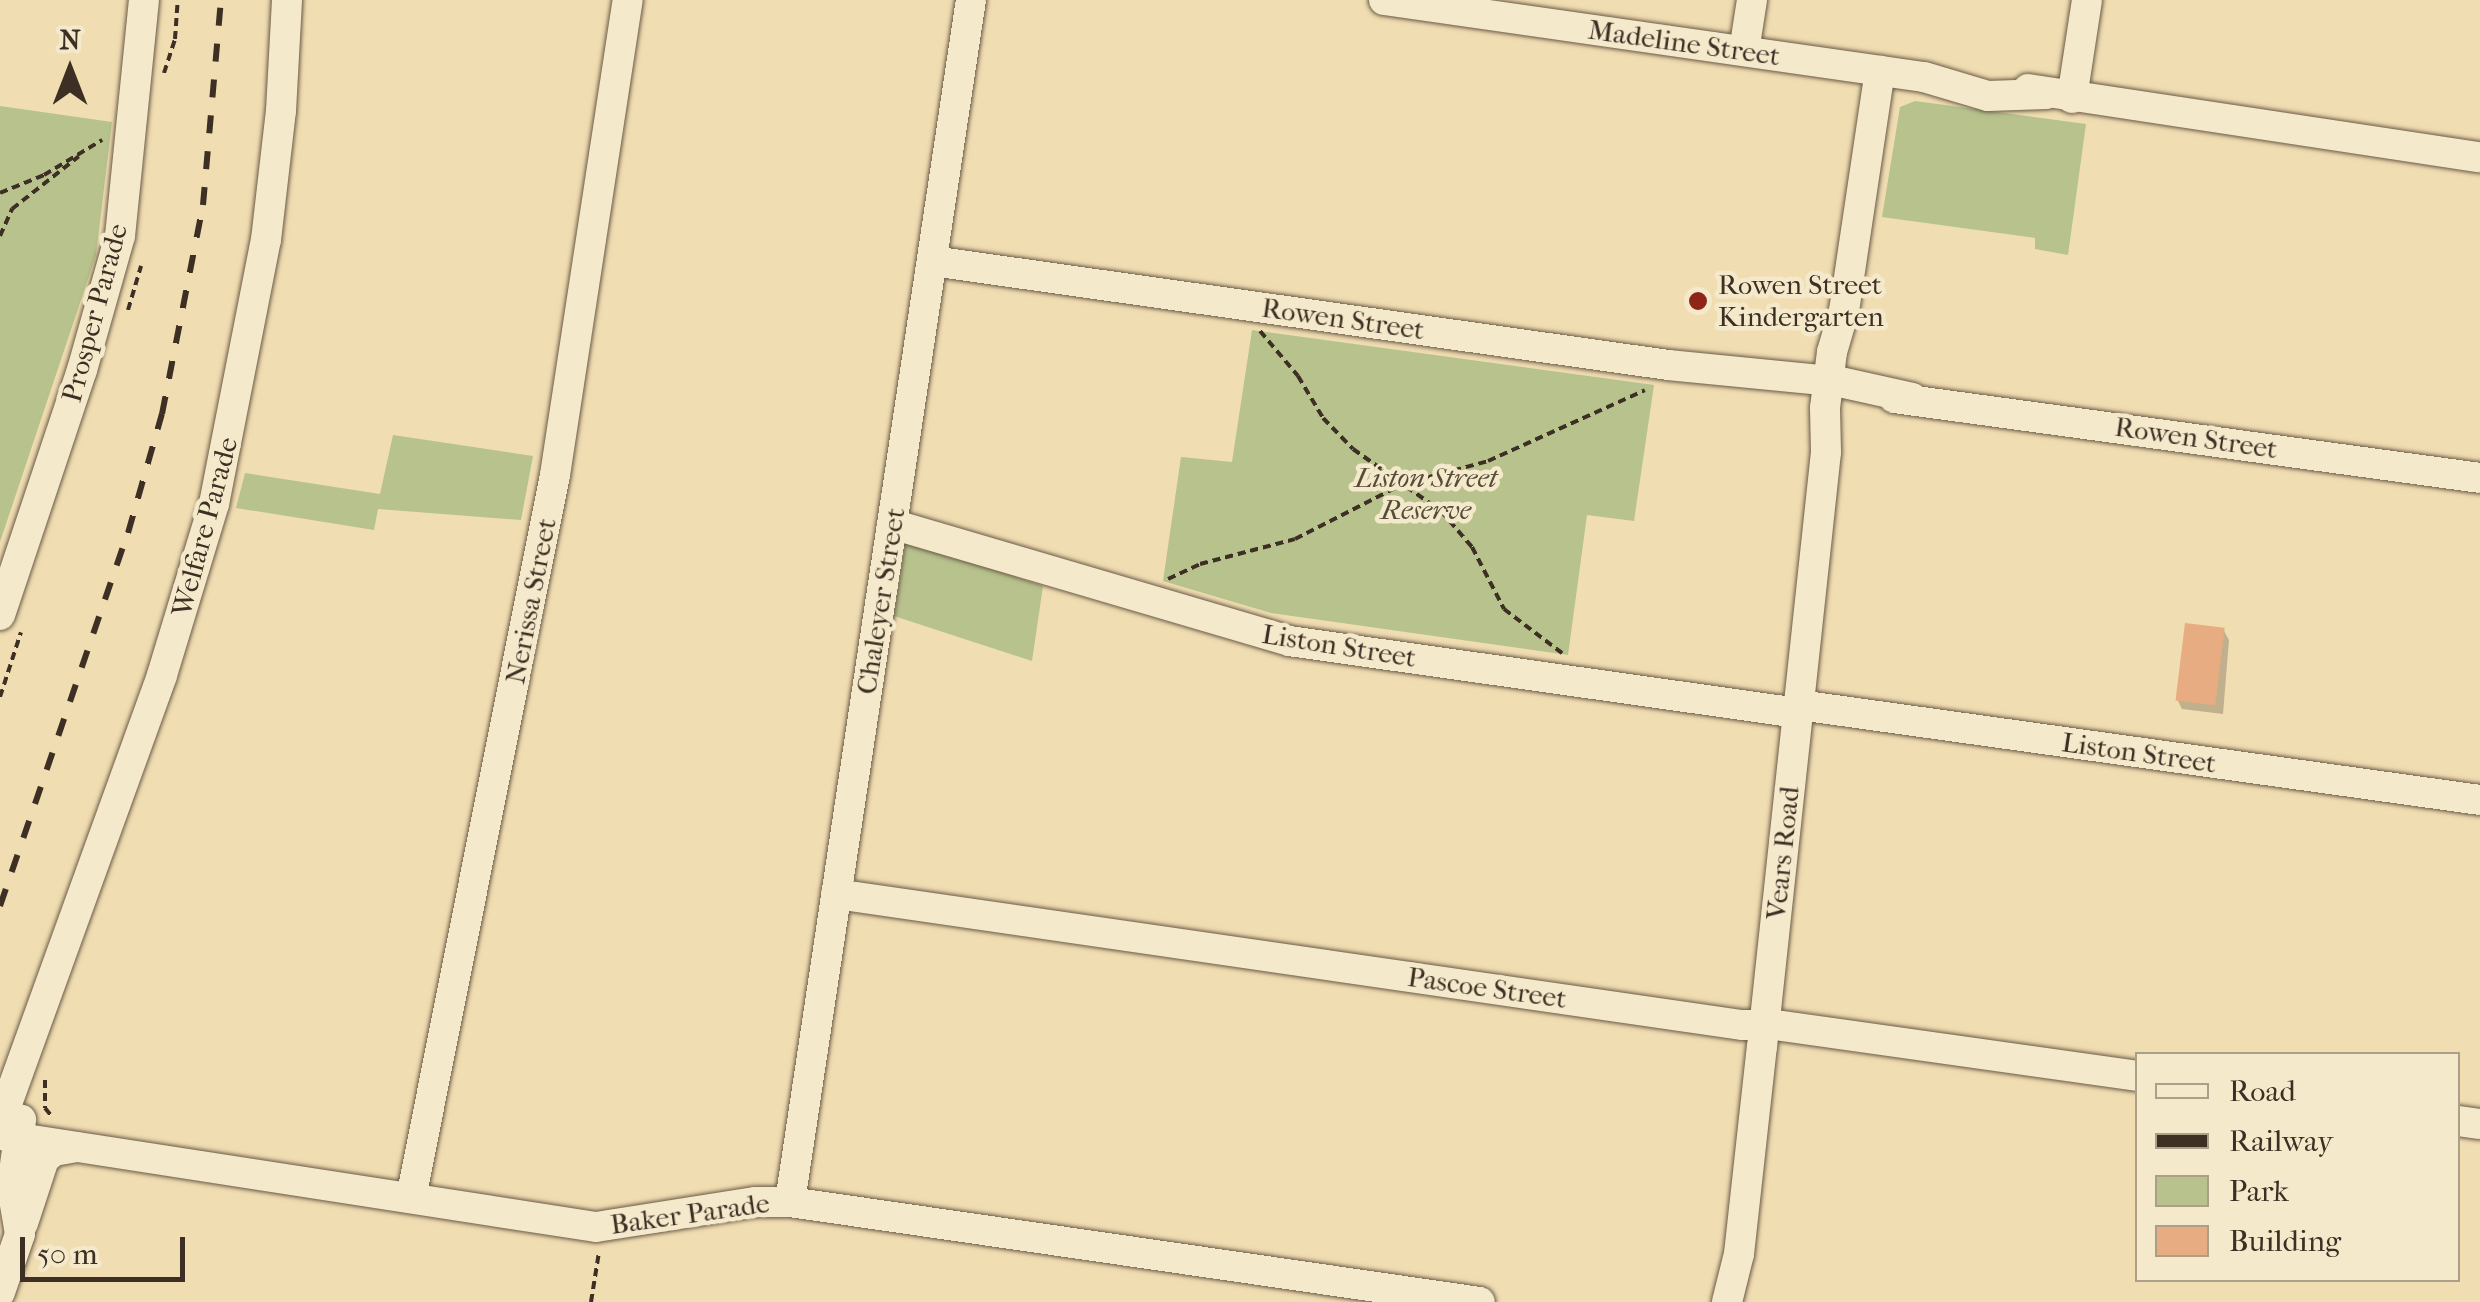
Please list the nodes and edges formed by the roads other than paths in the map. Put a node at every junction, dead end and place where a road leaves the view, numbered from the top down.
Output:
1 (144, 0) edge
2 (287, 0) edge
3 (628, 0) edge
4 (971, 0) edge
5 (1384, 0) edge
6 (1752, 0) edge
7 (2087, 0) edge
8 (1744, 51) junction
9 (1880, 71) junction
10 (2059, 96) junction
11 (2480, 156) edge
12 (932, 261) junction
13 (1834, 387) junction
14 (2480, 478) edge
15 (892, 524) junction
16 (0, 615) edge
17 (1798, 709) junction
18 (2480, 800) edge
19 (836, 894) junction
20 (1764, 1026) junction
21 (2135, 1076) edge
22 (6, 1132) edge
23 (80, 1147) junction
24 (410, 1198) junction
25 (790, 1202) junction
26 (20, 1234) junction
27 (1739, 1254) junction
28 (0, 1292) edge
29 (1480, 1302) edge
30 (1727, 1302) edge
31 (1741, 1302) edge

1 - 16 street, Prosper Parade
2 - 22 street, Welfare Parade
3 - 24 street, Nerissa Street
4 - 12 street, Chaleyer Street
5 - 8 street, Madeline Street
6 - 8 street
7 - 10 street
8 - 9 street, Madeline Street
9 - 10 street, Madeline Street
9 - 13 street, Vears Road
10 - 11 street, Madeline Street
12 - 13 street, Rowen Street
12 - 15 street, Chaleyer Street
13 - 14 street, Rowen Street
13 - 17 street, Vears Road
15 - 17 street, Liston Street
15 - 19 street, Chaleyer Street
17 - 18 street, Liston Street
17 - 20 street, Vears Road
19 - 20 street, Pascoe Street
19 - 25 street, Chaleyer Street
20 - 21 street, Pascoe Street
20 - 27 street, Vears Road
22 - 23 street, Baker Parade
22 - 26 street, Welfare Parade
23 - 24 street, Baker Parade
23 - 26 street
24 - 25 street, Baker Parade
25 - 29 street, Baker Parade
26 - 28 street, Welfare Parade
27 - 30 street, Vears Road
27 - 31 street, Vears Road

